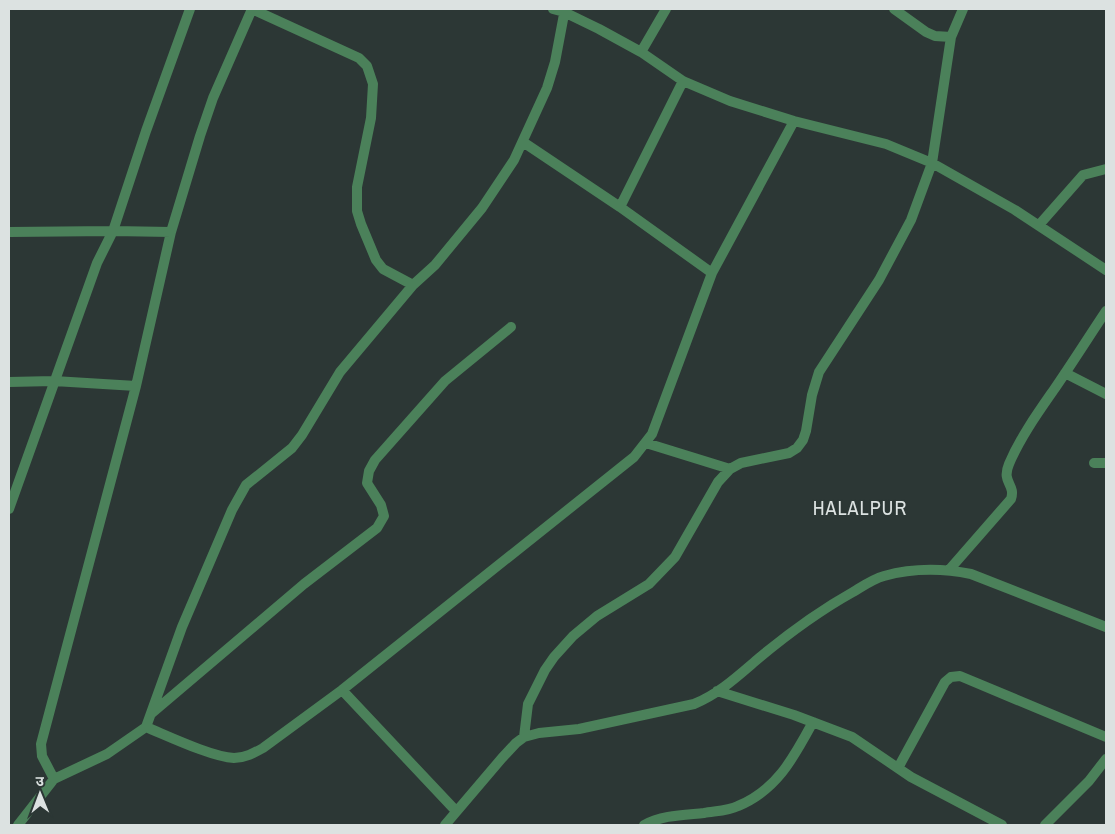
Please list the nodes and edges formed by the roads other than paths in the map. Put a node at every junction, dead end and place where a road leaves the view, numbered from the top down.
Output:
1 (190, 9) edge
2 (252, 9) edge
3 (553, 9) edge
4 (666, 9) edge
5 (894, 9) edge
6 (963, 9) edge
7 (565, 11) edge
8 (951, 37) junction
9 (641, 52) junction
10 (683, 81) junction
11 (794, 121) junction
12 (523, 142) junction
13 (932, 163) junction
14 (1106, 169) edge
15 (620, 207) junction
16 (1039, 225) junction
17 (113, 231) junction
18 (9, 232) edge
19 (171, 232) junction
20 (1106, 270) edge
21 (712, 273) junction
22 (413, 285) junction
23 (1106, 311) edge
24 (511, 327) dead end
25 (1065, 373) junction
26 (9, 382) edge
27 (54, 382) junction
28 (136, 386) junction
29 (1106, 394) edge
30 (646, 442) junction
31 (1106, 462) edge
32 (1094, 463) dead end
33 (730, 469) junction
34 (9, 509) edge
35 (949, 570) junction
36 (1106, 626) edge
37 (342, 690) junction
38 (717, 691) junction
39 (151, 713) junction
40 (813, 722) junction
41 (146, 727) junction
42 (524, 737) junction
43 (1106, 737) edge
44 (1106, 759) edge
45 (898, 768) junction
46 (54, 779) junction
47 (456, 811) junction
48 (18, 825) edge
49 (445, 825) edge
50 (644, 825) edge
51 (1002, 825) edge
52 (1046, 825) edge

1 - 17 street
2 - 19 street
2 - 22 street
3 - 7 street
4 - 9 street
5 - 8 street
6 - 8 street
7 - 9 street
7 - 12 street
8 - 13 street
9 - 10 street
10 - 11 street
10 - 15 street
11 - 13 street
11 - 21 street
12 - 15 street
12 - 22 street
13 - 16 street
13 - 33 street
14 - 16 street
15 - 21 street
16 - 20 street
17 - 18 street
17 - 19 street
17 - 27 street
19 - 28 street
21 - 30 street
22 - 39 street
23 - 25 street
24 - 39 street
25 - 29 street
25 - 35 street
26 - 27 street
27 - 28 street
27 - 34 street
28 - 46 street
30 - 33 street
30 - 37 street
31 - 32 street
33 - 42 street
35 - 36 street
35 - 38 street
37 - 41 street
37 - 47 street
38 - 40 street
38 - 42 street
39 - 41 street
40 - 45 street
40 - 50 street
41 - 46 street
42 - 47 street
43 - 45 street
44 - 52 street
45 - 51 street
46 - 48 street
47 - 49 street

